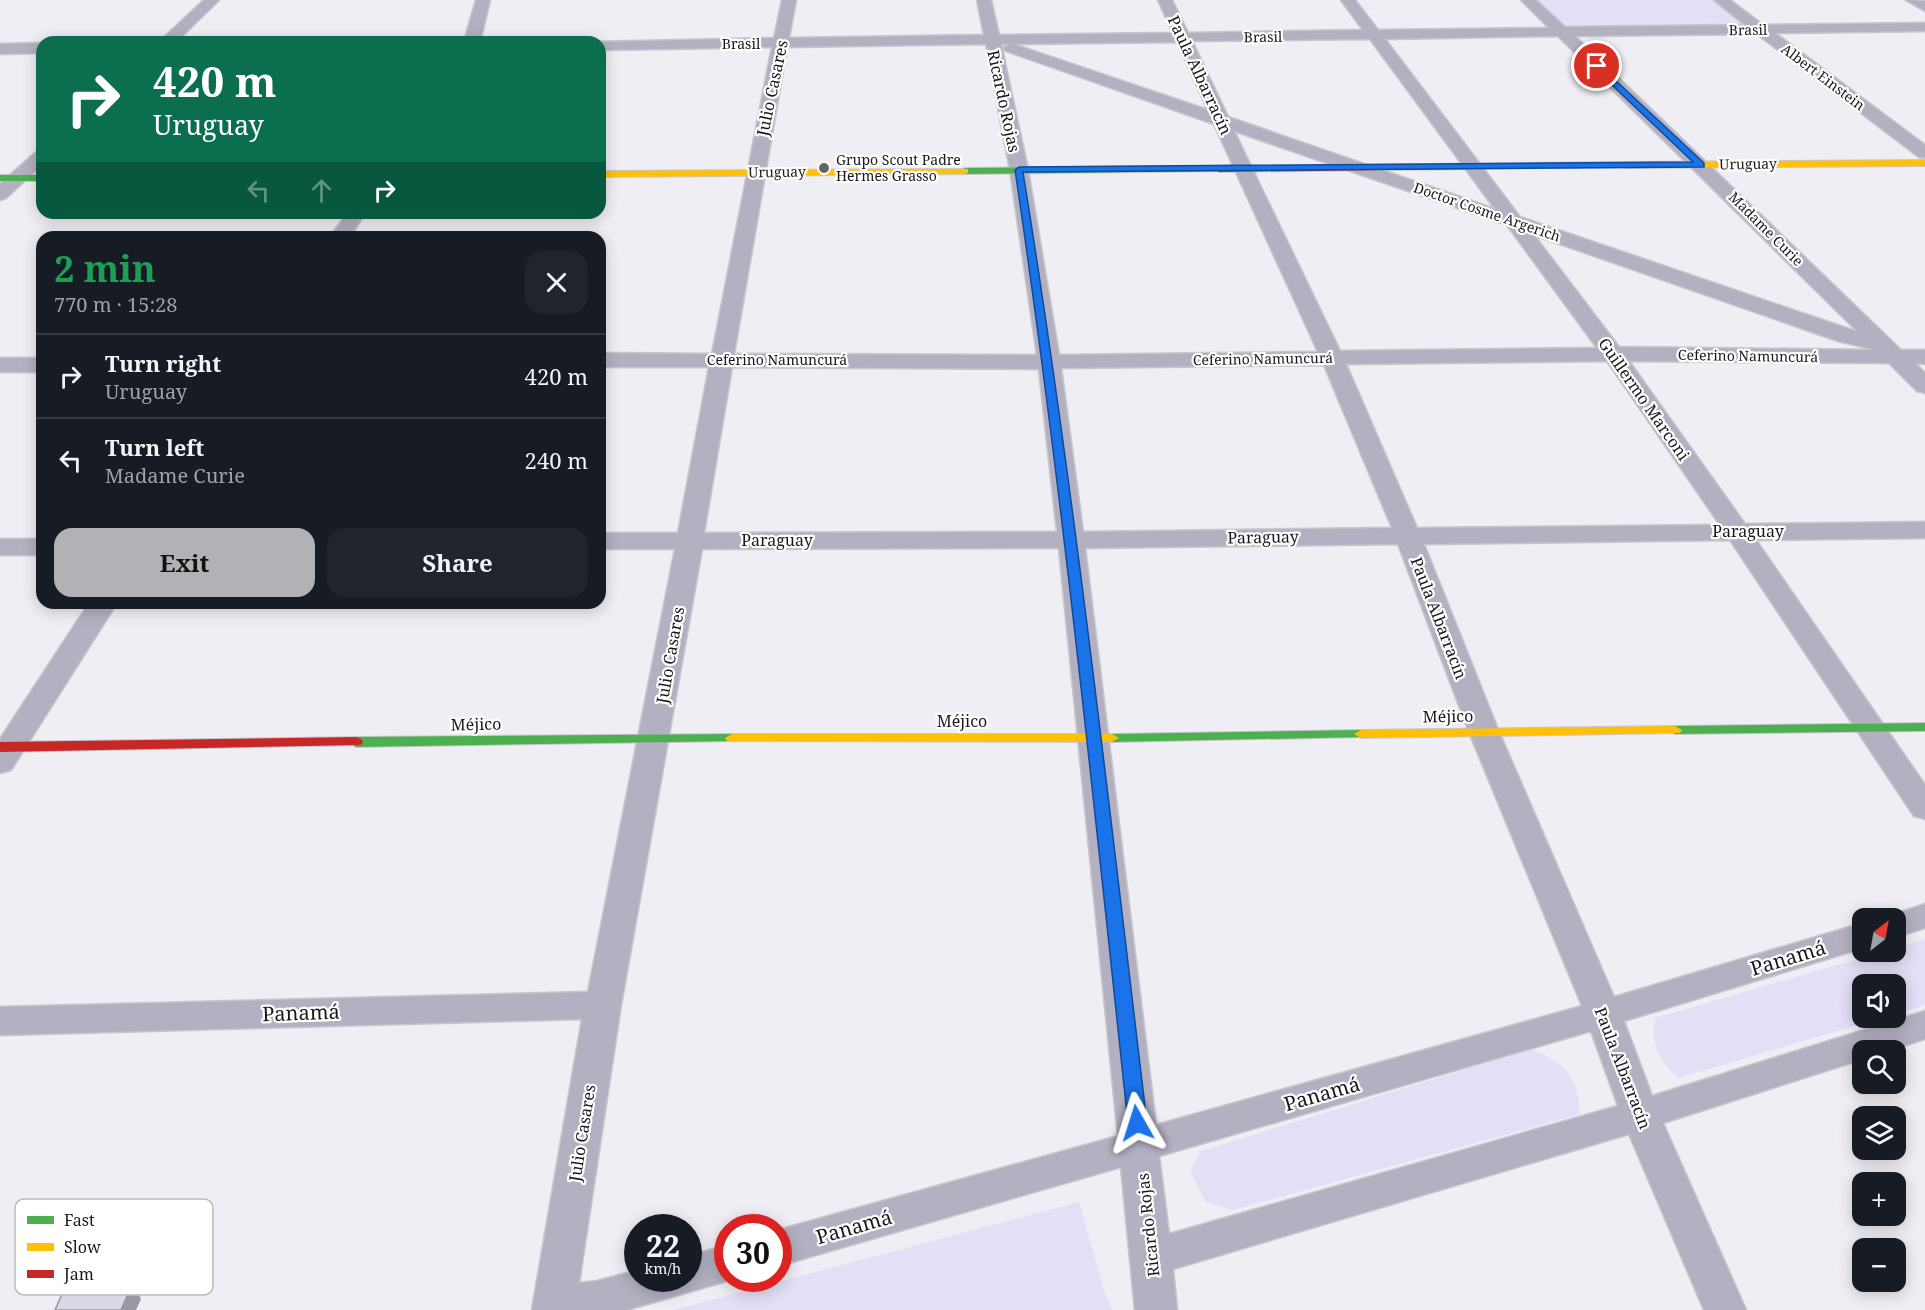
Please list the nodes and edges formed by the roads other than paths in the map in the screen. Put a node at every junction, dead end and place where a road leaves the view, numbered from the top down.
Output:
1 (212, 0) edge
2 (483, 0) edge
3 (789, 0) edge
4 (984, 0) edge
5 (1165, 0) edge
6 (1348, 0) edge
7 (1528, 0) edge
8 (1721, 0) edge
9 (1913, 0) edge
10 (1925, 7) edge
11 (1925, 27) edge
12 (1759, 30) junction
13 (1562, 33) junction
14 (1376, 35) junction
15 (173, 36) edge
16 (474, 36) edge
17 (1185, 38) junction
18 (992, 41) junction
19 (782, 44) junction
20 (606, 45) edge
21 (36, 48) edge
22 (0, 49) edge
23 (1220, 120) junction
24 (1925, 153) edge
25 (36, 160) edge
26 (1925, 163) edge
27 (1701, 165) junction
28 (1245, 167) junction
29 (1358, 167) junction
30 (1474, 167) junction
31 (1019, 170) junction
32 (757, 172) junction
33 (606, 174) edge
34 (9, 178) edge
35 (36, 178) edge
36 (0, 194) edge
37 (1514, 222) junction
38 (1613, 354) junction
39 (1332, 358) junction
40 (606, 360) edge
41 (723, 360) junction
42 (1049, 362) junction
43 (0, 365) edge
44 (36, 365) edge
45 (1911, 365) edge
46 (1925, 530) edge
47 (1737, 531) junction
48 (1407, 534) junction
49 (690, 540) junction
50 (1072, 540) junction
51 (606, 541) edge
52 (36, 547) edge
53 (0, 548) edge
54 (99, 609) edge
55 (1925, 727) edge
56 (1870, 728) junction
57 (1484, 732) junction
58 (655, 738) junction
59 (1095, 738) junction
60 (3, 752) edge
61 (1925, 809) edge
62 (1925, 916) edge
63 (1906, 922) edge
64 (1852, 938) edge
65 (603, 1005) junction
66 (1603, 1014) junction
67 (0, 1022) edge
68 (1925, 1025) edge
69 (1640, 1115) junction
70 (1140, 1146) junction
71 (792, 1244) edge
72 (1151, 1257) junction
73 (625, 1292) edge
74 (554, 1307) edge
75 (1156, 1310) edge
76 (1725, 1310) edge

1 - 15 street
2 - 16 street
3 - 19 street, Julio Casares
4 - 18 street, Ricardo Rojas
5 - 17 street, Paula Albarracín
6 - 14 street, Guillermo Marconi
7 - 13 street, Madame Curie
8 - 12 street, Albert Einstein
9 - 10 street
11 - 12 street, Brasil
12 - 13 street, Brasil
12 - 24 street, Albert Einstein
13 - 14 street, Brasil
13 - 27 street, Madame Curie
14 - 17 street, Brasil
14 - 30 street, Guillermo Marconi
17 - 18 street, Brasil
17 - 23 street, Paula Albarracín
18 - 19 street, Brasil
18 - 23 street, Doctor Cosme Argerich
18 - 31 street, Ricardo Rojas
19 - 20 street, Brasil
19 - 32 street, Julio Casares
21 - 22 street
23 - 28 street, Paula Albarracín
23 - 29 street, Doctor Cosme Argerich
25 - 34 street
26 - 27 street, Uruguay
27 - 30 street, Uruguay
27 - 45 street, Madame Curie
28 - 29 street, Uruguay
28 - 31 street, Uruguay
28 - 39 street, Paula Albarracín
29 - 30 street, Uruguay
29 - 37 street, Doctor Cosme Argerich
30 - 37 street, Guillermo Marconi
31 - 32 street, Uruguay
31 - 42 street, Ricardo Rojas
32 - 33 street, Uruguay
32 - 41 street, Julio Casares
34 - 35 street
34 - 36 street
37 - 38 street, Guillermo Marconi
37 - 45 street, Doctor Cosme Argerich
38 - 39 street, Ceferino Namuncurá
38 - 45 street, Ceferino Namuncurá
38 - 47 street, Guillermo Marconi
39 - 42 street, Ceferino Namuncurá
39 - 48 street, Paula Albarracín
40 - 41 street, Ceferino Namuncurá
41 - 42 street, Ceferino Namuncurá
41 - 49 street, Julio Casares
42 - 50 street, Ricardo Rojas
43 - 44 street
46 - 47 street, Paraguay
47 - 48 street, Paraguay
47 - 56 street, Guillermo Marconi
48 - 50 street, Paraguay
48 - 57 street, Paula Albarracín
49 - 50 street, Paraguay
49 - 51 street, Paraguay
49 - 58 street, Julio Casares
50 - 59 street, Ricardo Rojas
52 - 53 street
54 - 60 street
55 - 56 street, Méjico
56 - 57 street, Méjico
56 - 61 street, Guillermo Marconi
57 - 59 street, Méjico
57 - 66 street, Paula Albarracín
58 - 59 street, Méjico
58 - 60 street, Méjico
58 - 65 street, Julio Casares
59 - 70 street, Ricardo Rojas
62 - 63 street
64 - 66 street, Panamá
65 - 67 street, Panamá
65 - 74 street, Julio Casares
66 - 69 street, Paula Albarracín
66 - 70 street, Panamá
68 - 69 street
69 - 72 street
69 - 76 street, Paula Albarracín
70 - 71 street, Panamá
70 - 72 street, Ricardo Rojas
72 - 75 street, Ricardo Rojas
73 - 74 street

